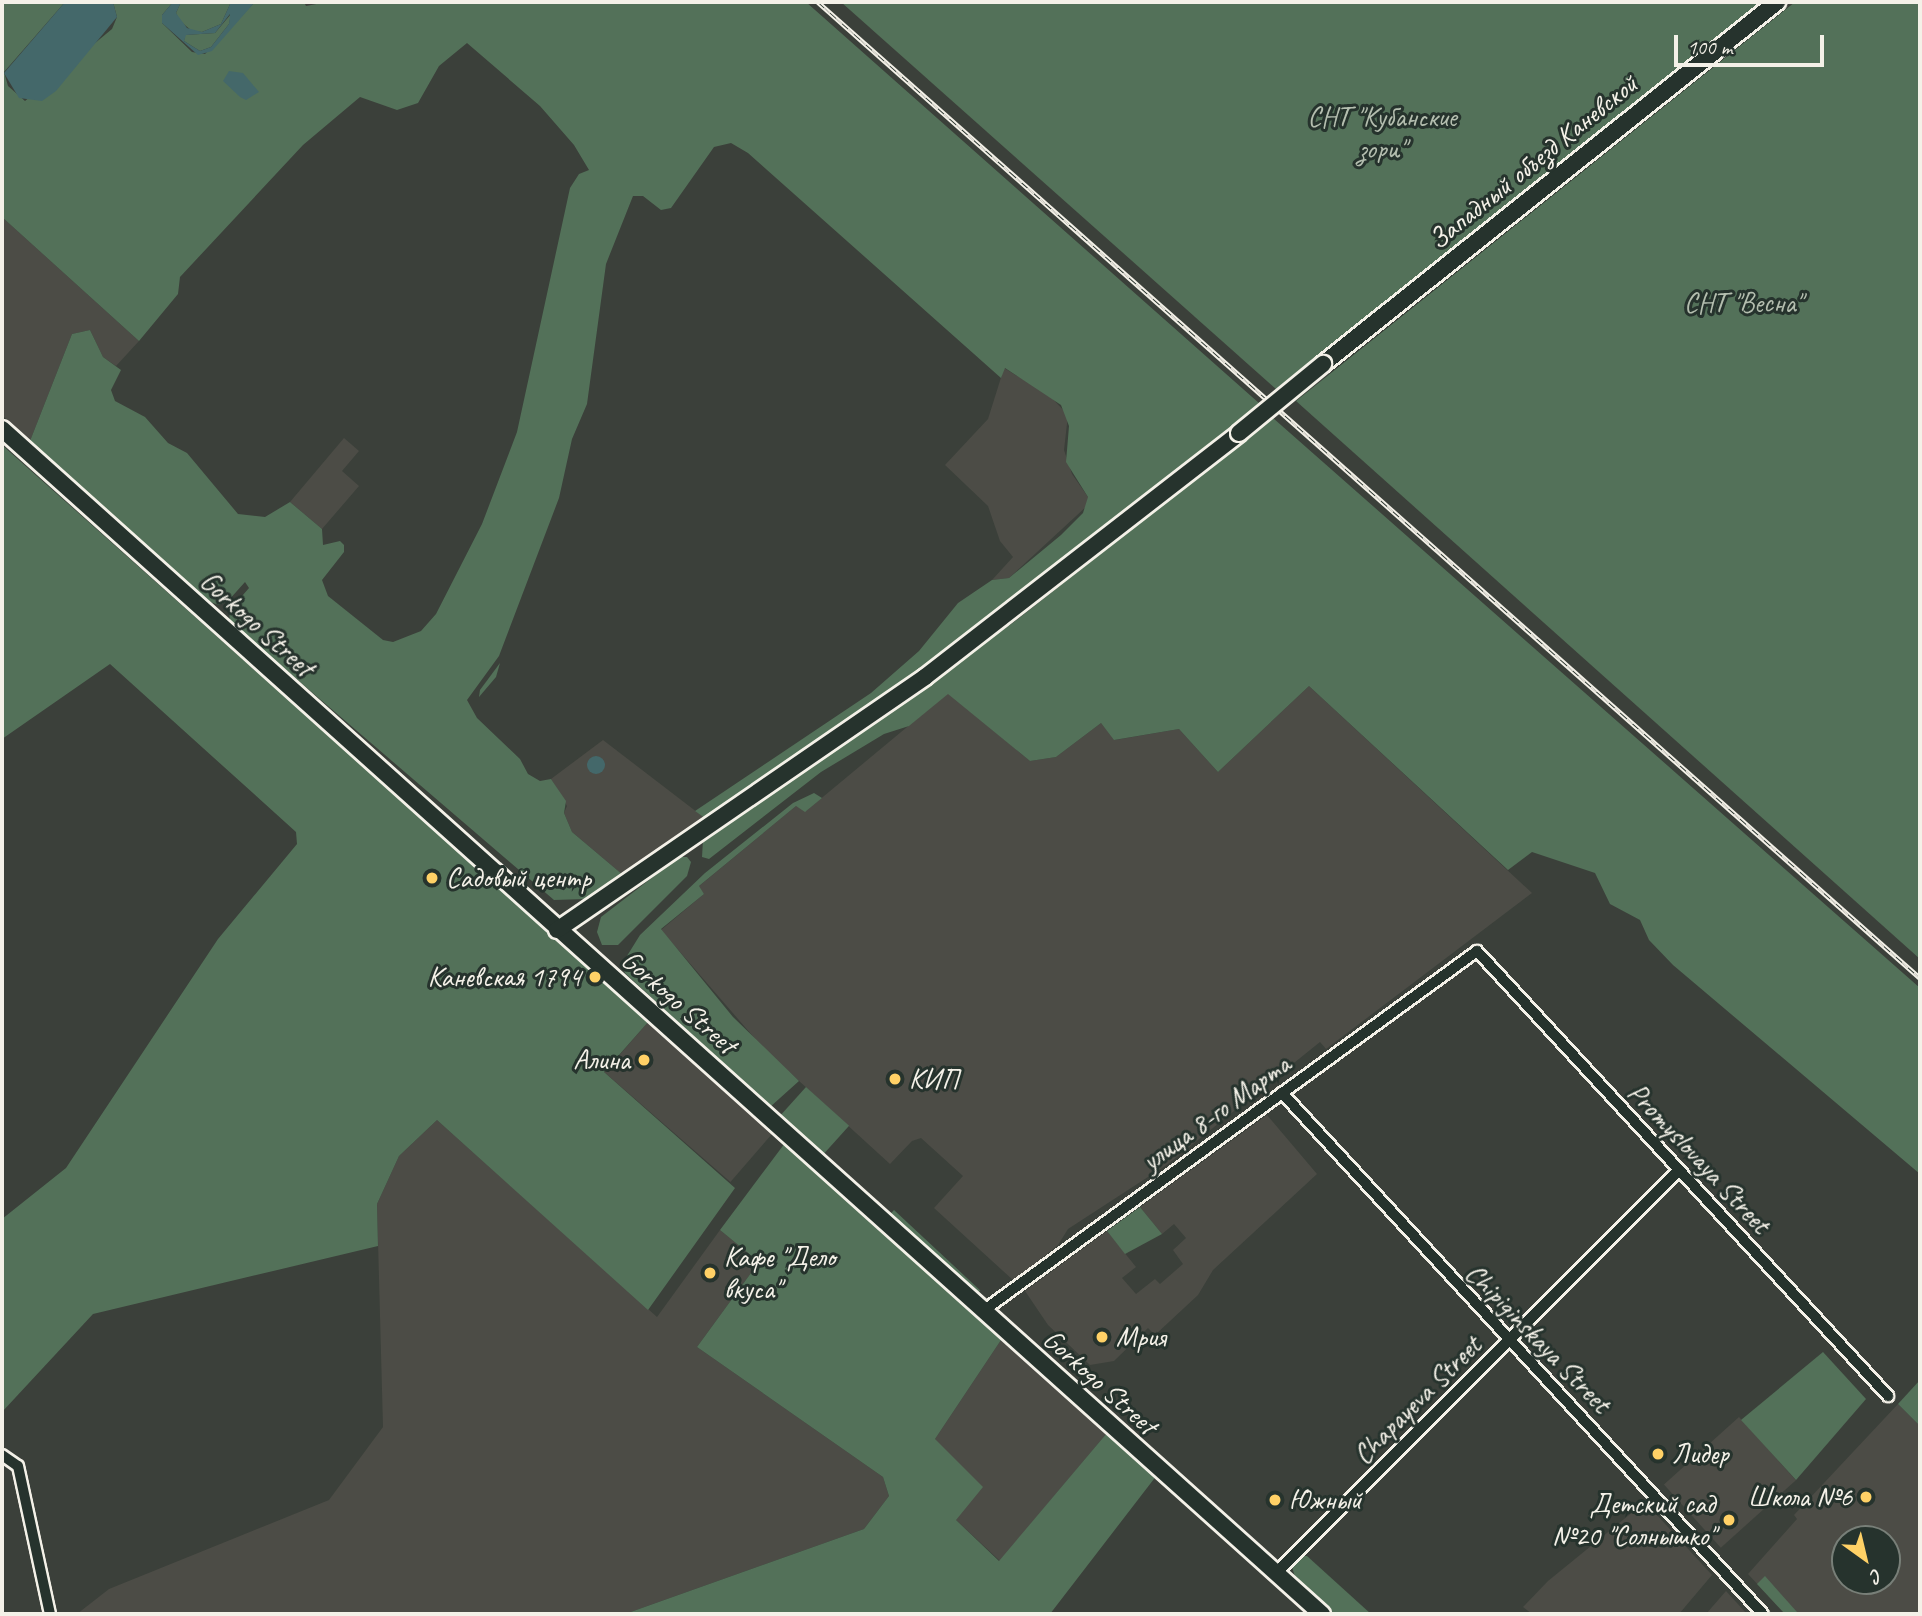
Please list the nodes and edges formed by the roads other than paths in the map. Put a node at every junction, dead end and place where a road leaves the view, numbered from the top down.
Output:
1 (1777, 2) edge
2 (2, 429) edge
3 (556, 930) junction
4 (1477, 951) joint
5 (1282, 1093) junction
6 (1679, 1170) junction
7 (983, 1311) junction
8 (1509, 1341) junction
9 (1888, 1396) dead end
10 (2, 1455) edge
11 (1276, 1573) junction
12 (50, 1614) edge
13 (1322, 1614) edge
14 (1763, 1614) edge

1 - 3 main road, Западный объезд Каневской, bridge
2 - 3 main road, Gorkogo Street
3 - 7 main road, Gorkogo Street
4 - 5 street, улица 8-го Марта
4 - 6 street, Promyslovaya Street
5 - 7 street, улица 8-го Марта
5 - 8 street, Chipiginskaya Street
6 - 8 street, Chapayeva Street
6 - 9 street, Promyslovaya Street
7 - 11 main road, Gorkogo Street
8 - 11 street, Chapayeva Street
8 - 14 street, Chipiginskaya Street
10 - 12 street
11 - 13 main road, Gorkogo Street

